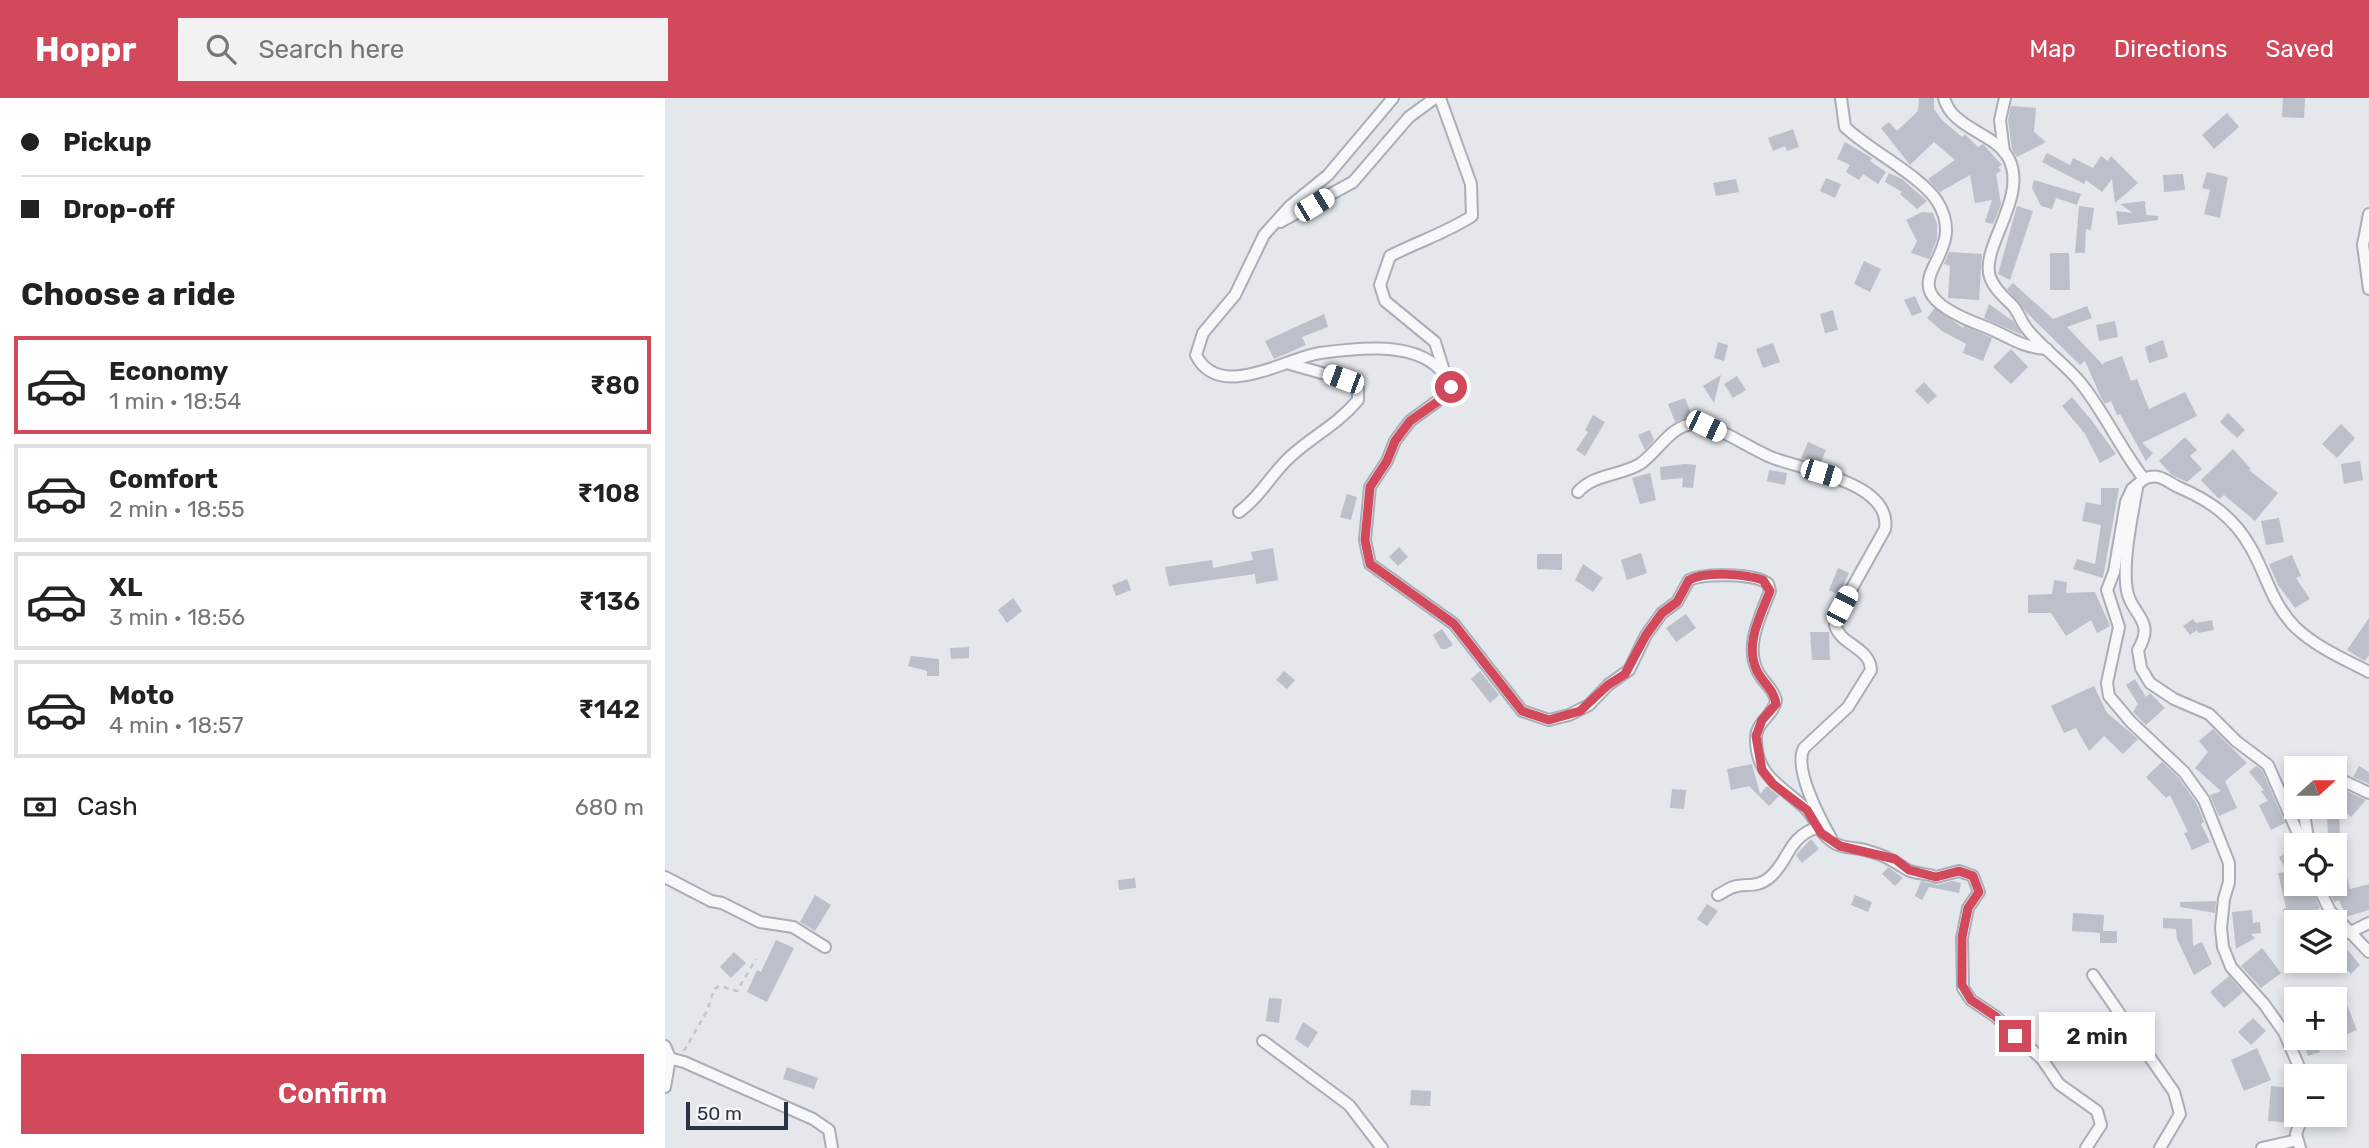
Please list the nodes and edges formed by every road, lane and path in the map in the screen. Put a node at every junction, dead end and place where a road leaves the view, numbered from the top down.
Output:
1 (1393, 98) edge
2 (1437, 98) edge
3 (1841, 98) edge
4 (1944, 98) edge
5 (2005, 98) edge
6 (2004, 152) junction
7 (2369, 214) edge
8 (1271, 226) junction
9 (2369, 289) edge
10 (2047, 349) junction
11 (1290, 364) junction
12 (1444, 373) junction
13 (2141, 482) junction
14 (1578, 492) dead end
15 (1239, 512) dead end
16 (2369, 672) edge
17 (2347, 782) edge
18 (2369, 793) edge
19 (1817, 828) junction
20 (2298, 833) edge
21 (1835, 843) junction
22 (665, 877) edge
23 (1718, 895) dead end
24 (2321, 896) edge
25 (2369, 923) edge
26 (2349, 933) junction
27 (825, 947) dead end
28 (2369, 952) edge
29 (755, 959) dead end
30 (2093, 975) dead end
31 (1263, 1041) dead end
32 (665, 1046) edge
33 (671, 1058) edge
34 (2298, 1064) edge
35 (665, 1087) edge
36 (2298, 1144) edge
37 (832, 1148) edge
38 (1382, 1148) edge
39 (2086, 1148) edge
40 (2160, 1148) edge
41 (2262, 1148) edge

1 - 8 street
2 - 8 street
2 - 12 street
3 - 10 street
4 - 6 street
5 - 6 street
6 - 10 street
7 - 9 street
8 - 11 street
10 - 13 street
11 - 12 street
11 - 15 street
12 - 19 street
13 - 16 street
13 - 20 street
13 - 34 street
14 - 21 street
17 - 18 street
19 - 21 street
19 - 23 street
21 - 39 street
22 - 27 street
24 - 26 street
25 - 26 street
26 - 28 street
29 - 33 path
30 - 40 street
31 - 38 street
32 - 33 street
33 - 35 street
33 - 37 street
36 - 41 street

